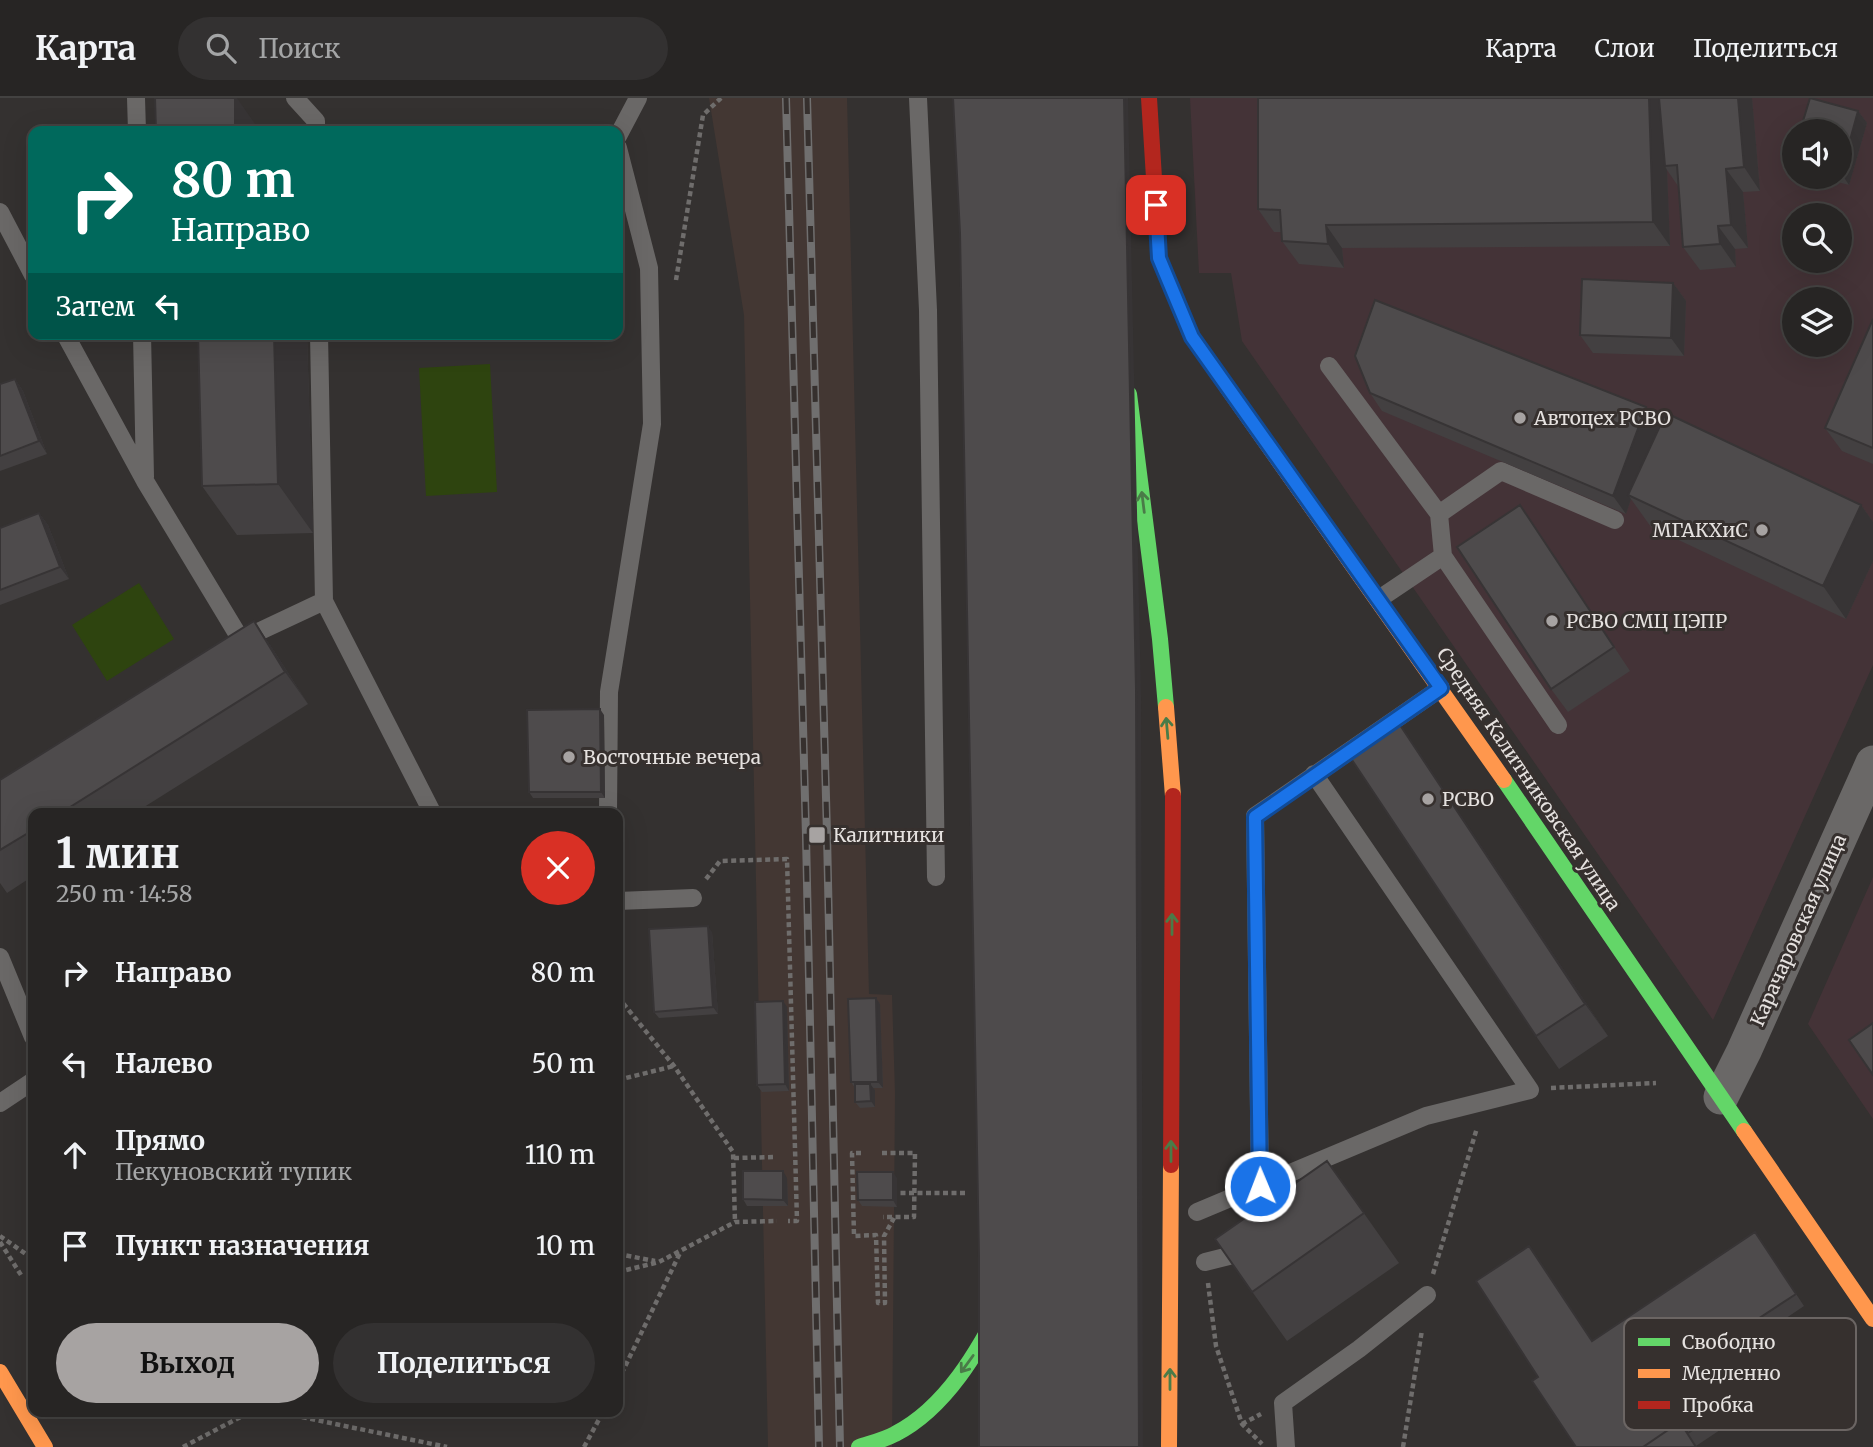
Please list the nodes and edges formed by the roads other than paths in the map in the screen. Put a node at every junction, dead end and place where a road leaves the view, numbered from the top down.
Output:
1 (136, 98) edge
2 (295, 98) edge
3 (638, 98) edge
4 (918, 98) edge
5 (1149, 98) edge
6 (137, 126) edge
7 (316, 126) edge
8 (623, 126) edge
9 (623, 167) edge
10 (0, 215) edge
11 (28, 266) edge
12 (68, 340) edge
13 (142, 340) edge
14 (319, 340) edge
15 (1329, 366) dead end
16 (1126, 375) edge
17 (145, 481) junction
18 (1439, 514) junction
19 (1615, 520) edge
20 (1443, 556) junction
21 (1379, 599) junction
22 (324, 601) junction
23 (1441, 688) junction
24 (1558, 726) dead end
25 (1873, 763) edge
26 (1314, 774) junction
27 (430, 808) edge
28 (608, 808) edge
29 (936, 877) dead end
30 (693, 898) road end
31 (623, 901) edge
32 (0, 957) edge
33 (28, 1025) edge
34 (28, 1084) edge
35 (1721, 1097) junction
36 (0, 1103) edge
37 (1260, 1186) junction
38 (1197, 1212) dead end
39 (1205, 1262) road end
40 (1013, 1284) edge
41 (1427, 1296) road end
42 (1873, 1319) edge
43 (0, 1372) edge
44 (23, 1410) junction
45 (28, 1416) edge
46 (29, 1417) edge
47 (45, 1447) edge
48 (54, 1447) edge
49 (859, 1447) edge
50 (1169, 1447) edge
51 (1286, 1447) edge

1 - 6 lane
2 - 7 lane
3 - 8 lane
4 - 29 lane
5 - 21 street, Средняя Калитниковская улица
9 - 28 lane
10 - 11 lane
12 - 17 lane
13 - 17 lane
14 - 22 lane
15 - 18 lane
50 -> 16 street, bridge
17 - 22 lane
18 - 19 lane
18 - 20 lane
20 - 21 lane
20 - 24 lane
21 - 23 street, Средняя Калитниковская улица
22 - 27 lane
23 - 26 lane
23 - 35 street, Средняя Калитниковская улица
25 - 35 street, Карачаровская улица
26 - 37 lane
26 - 37 lane
30 - 31 lane
32 - 33 lane
34 - 36 lane
35 - 42 street, Средняя Калитниковская улица
37 - 38 lane
37 - 39 lane
40 -> 49 street
41 - 51 lane
43 - 44 street
44 - 45 street
44 - 47 street
46 - 48 street

